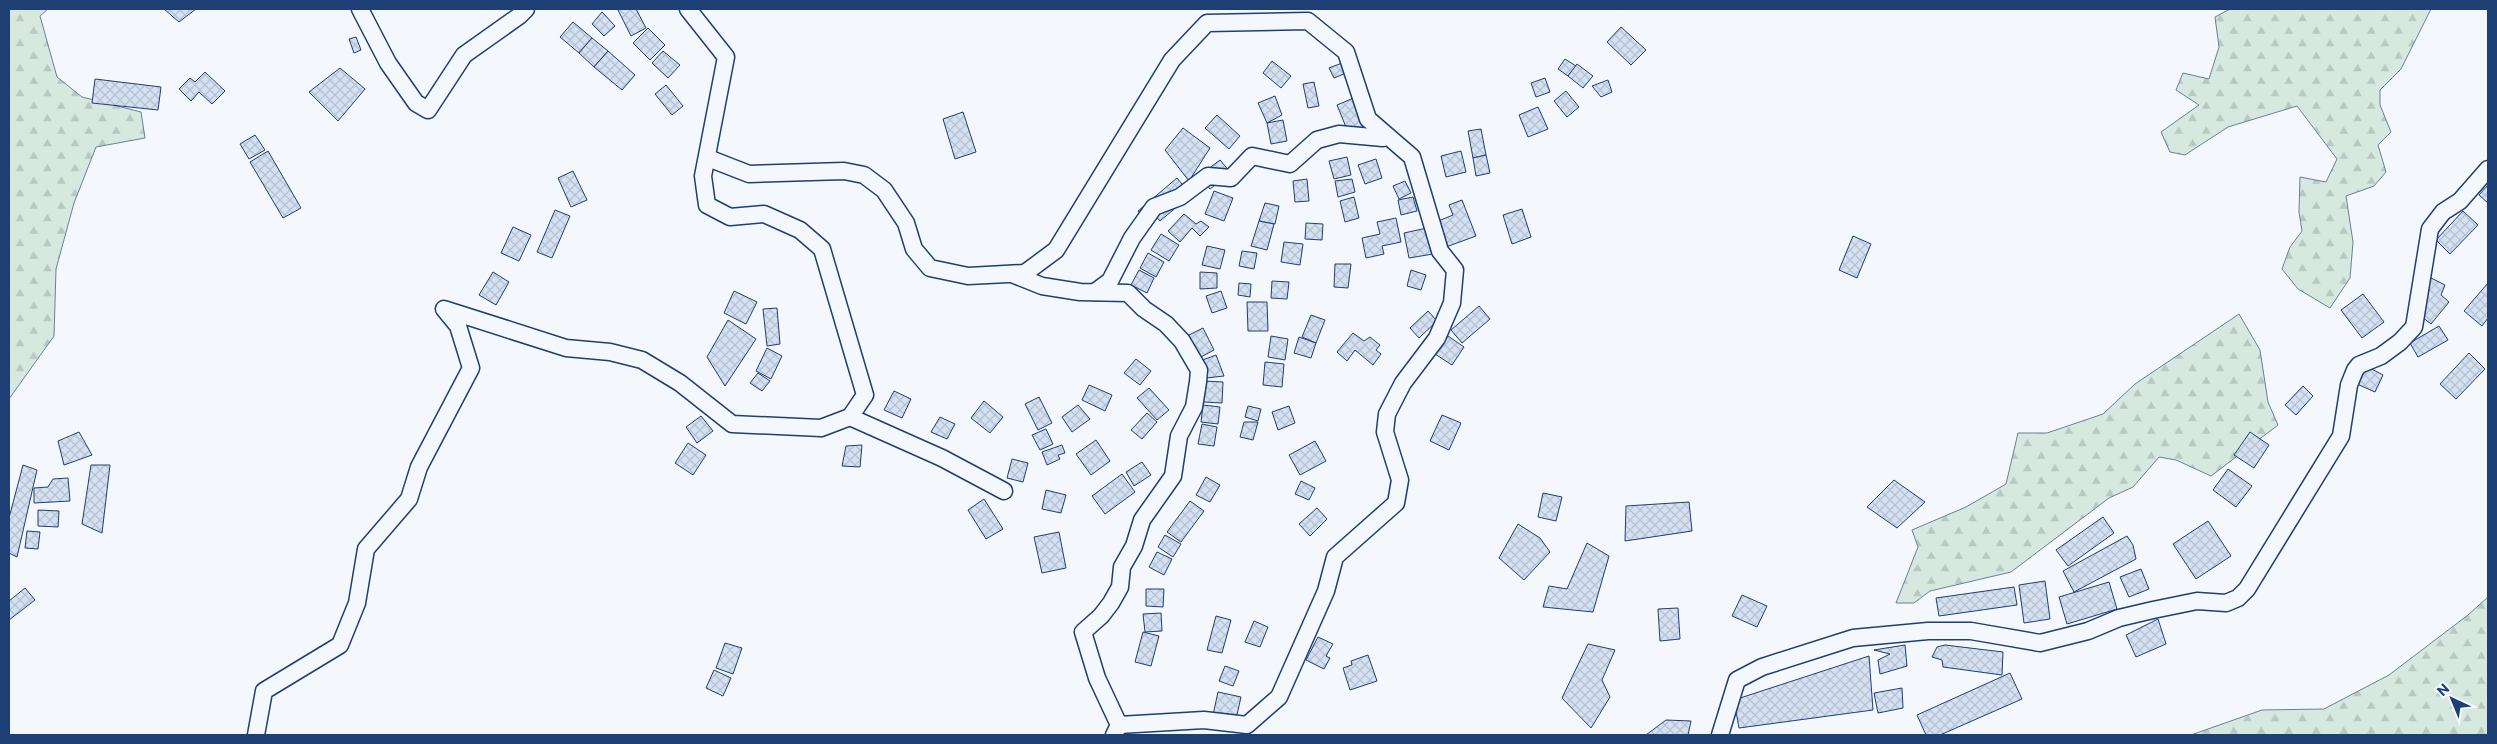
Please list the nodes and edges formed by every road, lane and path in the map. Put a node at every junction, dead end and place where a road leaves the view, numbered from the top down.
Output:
1 (360, 9) edge
2 (526, 9) edge
3 (688, 9) edge
4 (1383, 138) dead end
5 (708, 158) junction
6 (2488, 169) edge
7 (1010, 274) junction
8 (1096, 292) junction
9 (850, 418) junction
10 (1004, 491) dead end
11 (1117, 730) edge
12 (256, 735) edge
13 (1720, 735) edge

1 - 2 street
3 - 5 street
4 - 8 street
5 - 7 street
5 - 9 street
6 - 13 street
7 - 8 street
7 - 11 street
8 - 11 street
9 - 10 street
9 - 12 street

